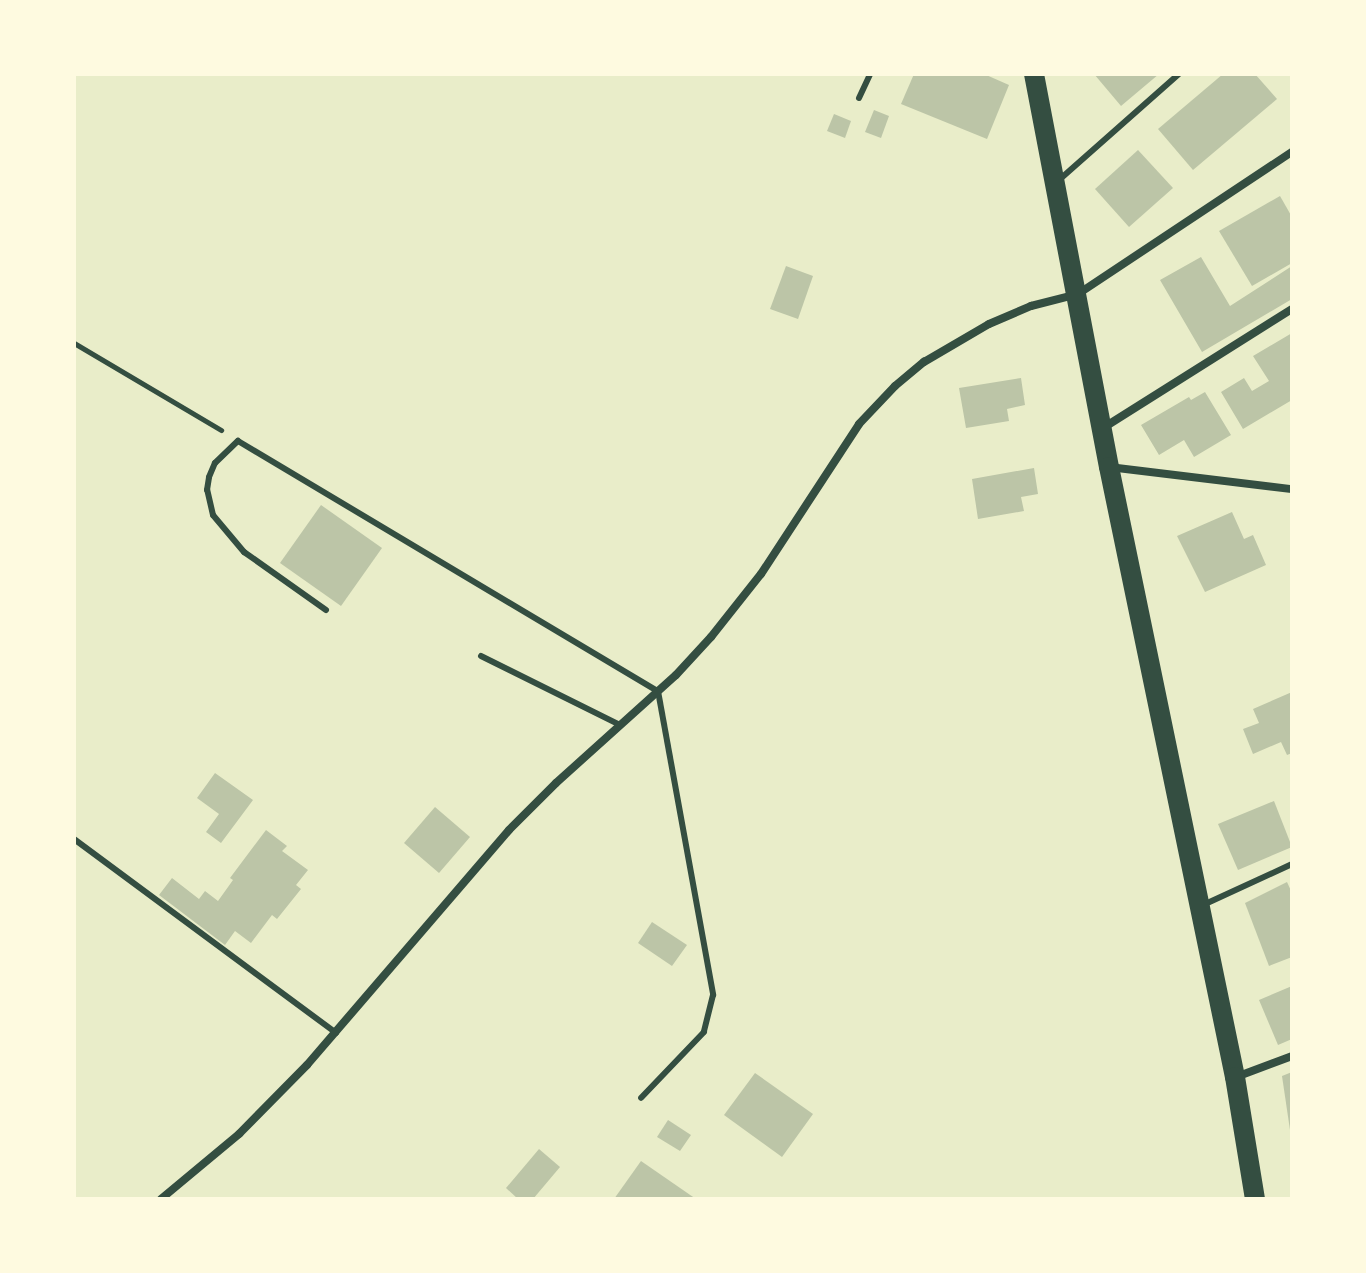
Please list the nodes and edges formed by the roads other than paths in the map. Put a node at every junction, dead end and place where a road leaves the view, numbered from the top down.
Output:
1 (870, 74) edge
2 (1034, 74) edge
3 (1179, 74) edge
4 (859, 98) dead end
5 (1292, 152) edge
6 (1055, 183) junction
7 (1078, 294) junction
8 (1292, 309) edge
9 (1101, 429) junction
10 (1109, 467) junction
11 (1292, 489) edge
12 (326, 610) dead end
13 (481, 656) dead end
14 (658, 691) junction
15 (620, 725) junction
16 (74, 839) edge
17 (1292, 864) edge
18 (1200, 907) junction
19 (336, 1033) junction
20 (1292, 1056) edge
21 (1235, 1077) junction
22 (641, 1098) dead end
23 (161, 1199) edge
24 (1255, 1199) edge

1 - 4 lane
2 - 6 main road
3 - 6 lane
5 - 7 street
6 - 7 main road
7 - 9 main road
7 - 14 street
8 - 9 street
9 - 10 main road
10 - 11 street
10 - 18 main road
12 - 14 lane
13 - 15 lane
14 - 15 street
14 - 22 lane
15 - 19 street
16 - 19 lane
17 - 18 lane
18 - 21 main road
19 - 23 street
20 - 21 street
21 - 24 main road

